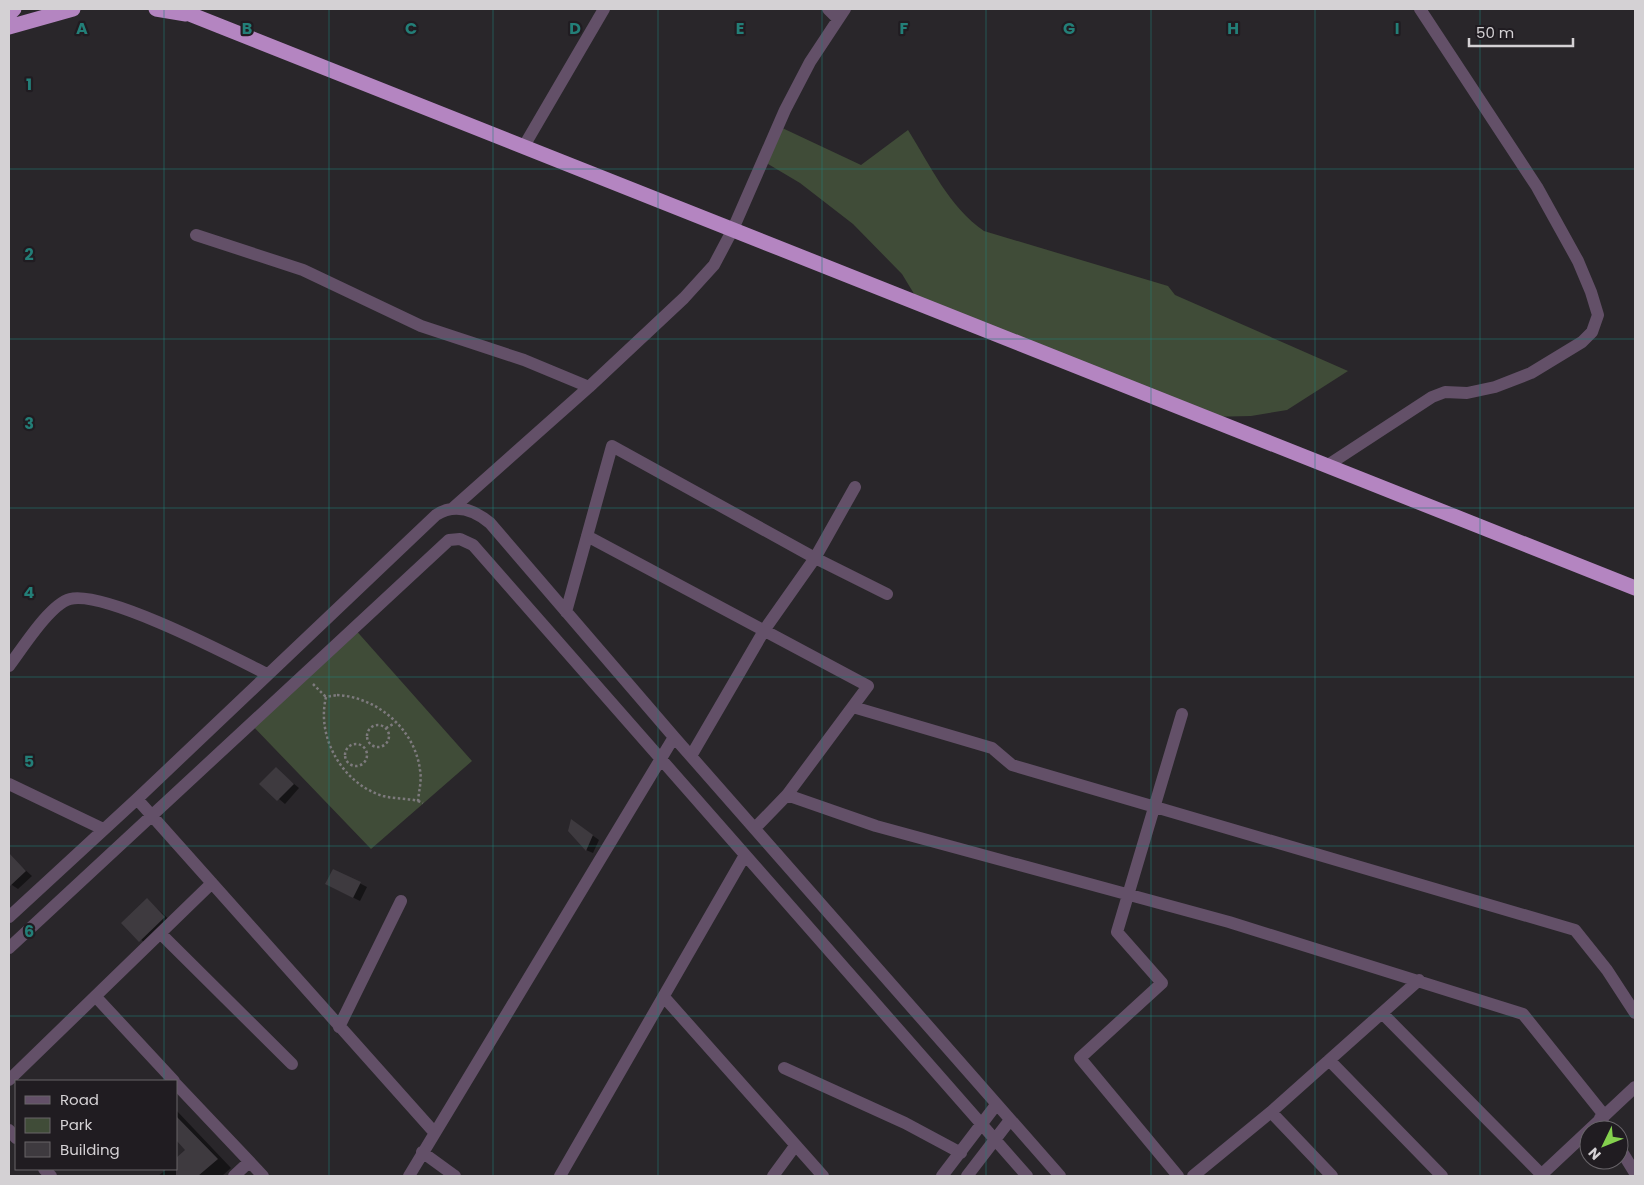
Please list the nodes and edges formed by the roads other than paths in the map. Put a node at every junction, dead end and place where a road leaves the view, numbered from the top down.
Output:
1 (14, 9) edge
2 (73, 9) edge
3 (156, 9) edge
4 (604, 9) edge
5 (828, 9) edge
6 (1420, 9) edge
7 (181, 11) edge
8 (9, 14) edge
9 (841, 14) edge
10 (9, 27) edge
11 (524, 146) junction
12 (732, 229) junction
13 (196, 235) dead end
14 (589, 387) junction
15 (1328, 465) junction
16 (855, 487) dead end
17 (453, 508) junction
18 (587, 536) junction
19 (815, 558) junction
20 (1635, 588) edge
21 (887, 594) dead end
22 (566, 612) junction
23 (765, 629) junction
24 (9, 666) edge
25 (267, 674) junction
26 (853, 707) junction
27 (1182, 714) dead end
28 (674, 736) junction
29 (691, 756) junction
30 (661, 759) junction
31 (9, 784) edge
32 (787, 795) junction
33 (137, 799) junction
34 (1155, 806) junction
35 (152, 816) junction
36 (755, 828) junction
37 (104, 830) junction
38 (746, 855) junction
39 (212, 883) junction
40 (1128, 894) junction
41 (401, 901) dead end
42 (9, 917) edge
43 (161, 934) junction
44 (9, 948) edge
45 (1418, 980) junction
46 (664, 997) junction
47 (96, 998) junction
48 (1382, 1013) junction
49 (1635, 1013) edge
50 (339, 1027) junction
51 (1329, 1060) junction
52 (292, 1064) dead end
53 (784, 1068) dead end
54 (9, 1080) edge
55 (173, 1080) edge
56 (178, 1085) edge
57 (1635, 1087) edge
58 (996, 1105) junction
59 (1271, 1112) junction
60 (1602, 1116) junction
61 (1010, 1120) junction
62 (1604, 1120) edge
63 (982, 1125) junction
64 (434, 1132) junction
65 (995, 1140) junction
66 (795, 1146) junction
67 (422, 1152) junction
68 (961, 1153) junction
69 (249, 1162) junction
70 (1542, 1175) edge
71 (234, 1176) edge
72 (263, 1176) edge
73 (409, 1176) edge
74 (454, 1176) edge
75 (560, 1176) edge
76 (773, 1176) edge
77 (823, 1176) edge
78 (942, 1176) edge
79 (967, 1176) edge
80 (1027, 1176) edge
81 (1060, 1176) edge
82 (1178, 1176) edge
83 (1193, 1176) edge
84 (1332, 1176) edge
85 (1442, 1176) edge

1 - 8 highway
2 - 10 highway
3 - 7 highway
4 - 11 street
5 - 9 street
6 - 15 street
7 - 11 highway
9 - 12 street
11 - 12 highway
12 - 14 street
12 - 15 highway
13 - 14 street
14 - 17 street
15 - 20 highway
16 - 19 street
17 - 22 street
17 - 25 street
18 - 19 street
18 - 22 street
18 - 23 street
19 - 21 street
19 - 23 street
22 - 28 street
23 - 26 street
23 - 29 street
24 - 25 street
25 - 33 street
26 - 32 street
26 - 34 street
27 - 34 street
28 - 29 street
28 - 30 street
29 - 36 street
30 - 35 street
30 - 38 street
30 - 64 street
31 - 37 street
32 - 36 street
32 - 40 street
33 - 35 street
33 - 37 street
34 - 40 street
34 - 49 street
35 - 39 street
35 - 44 street
36 - 58 street
37 - 42 street
38 - 46 street
38 - 63 street
39 - 43 street
39 - 50 street
40 - 45 street
40 - 82 street
41 - 50 street
43 - 47 street
43 - 52 street
45 - 48 street
45 - 60 street
46 - 66 street
46 - 75 street
47 - 54 street
47 - 55 street
48 - 51 street
48 - 70 street
50 - 64 street
51 - 59 street
51 - 85 street
53 - 68 street
56 - 69 street
57 - 60 street
58 - 61 street
58 - 63 street
59 - 83 street
59 - 84 street
60 - 62 street
60 - 70 street
61 - 65 street
61 - 81 street
63 - 65 street
63 - 68 street
64 - 67 street
65 - 79 street
65 - 80 street
66 - 76 street
66 - 77 street
67 - 73 street
67 - 74 street
68 - 78 street
69 - 71 street
69 - 72 street

